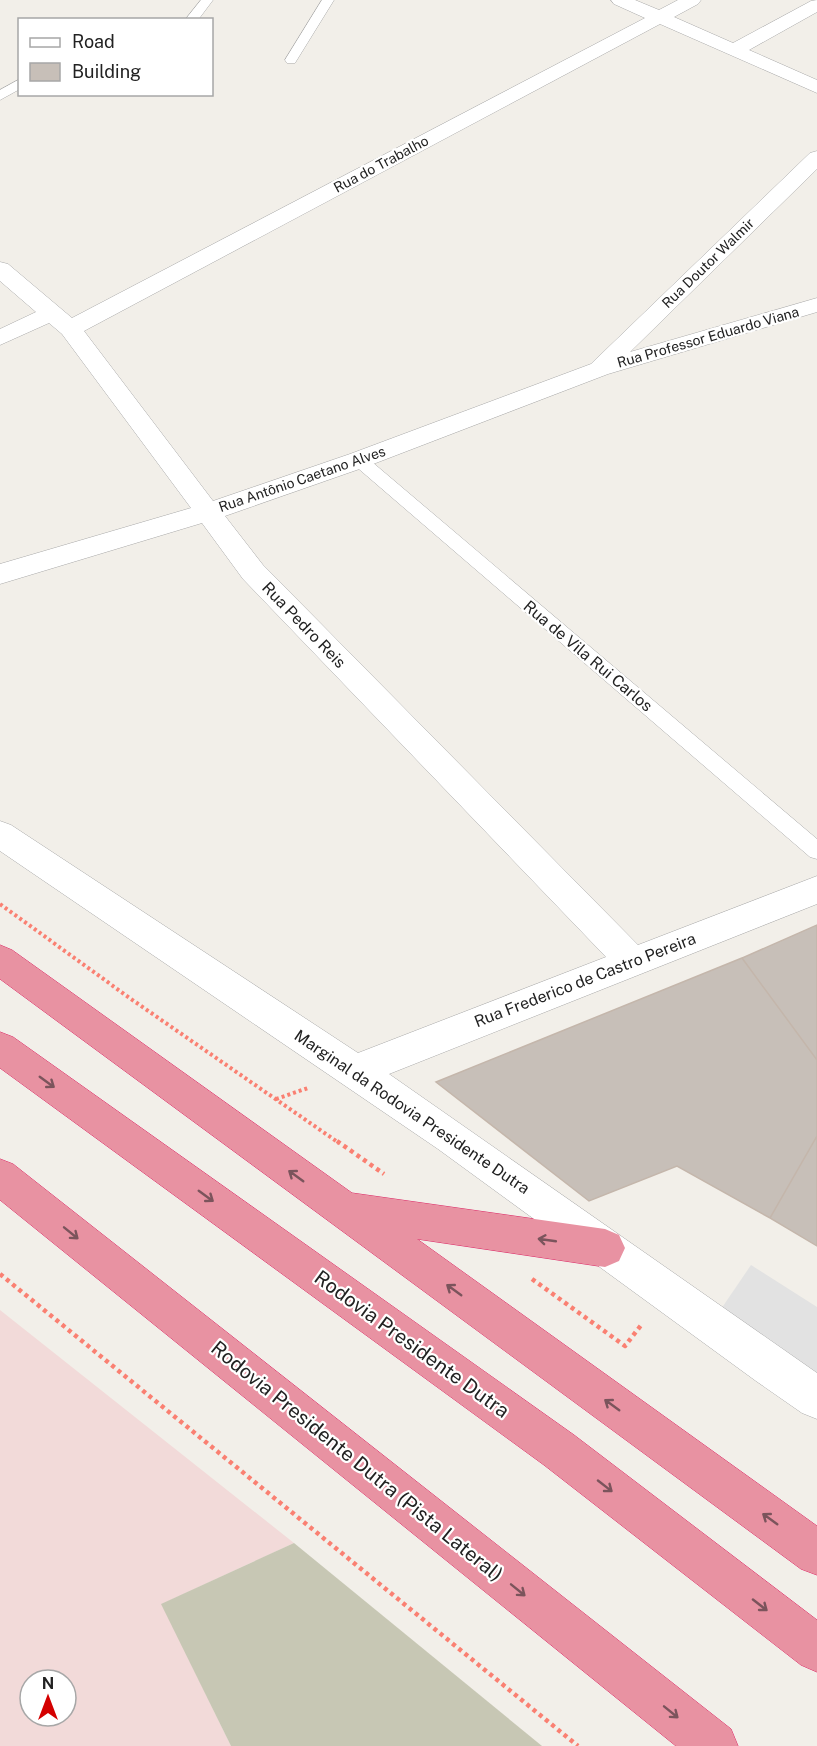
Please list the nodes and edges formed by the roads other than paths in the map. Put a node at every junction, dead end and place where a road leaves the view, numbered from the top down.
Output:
1 (207, 0) edge
2 (328, 0) edge
3 (620, 0) edge
4 (692, 0) edge
5 (817, 5) edge
6 (659, 17) junction
7 (193, 18) edge
8 (736, 50) junction
9 (291, 60) dead end
10 (18, 84) edge
11 (817, 87) edge
12 (0, 96) edge
13 (817, 156) edge
14 (0, 269) edge
15 (817, 305) edge
16 (61, 321) junction
17 (0, 338) edge
18 (599, 369) junction
19 (359, 460) junction
20 (208, 512) junction
21 (0, 574) edge
22 (0, 834) edge
23 (817, 851) edge
24 (817, 890) edge
25 (0, 960) edge
26 (632, 961) junction
27 (0, 1048) edge
28 (354, 1071) junction
29 (0, 1177) edge
30 (343, 1210) junction
31 (604, 1248) junction
32 (817, 1398) edge
33 (817, 1553) edge
34 (817, 1649) edge
35 (714, 1746) edge

1 - 7 lane
2 - 9 lane
3 - 6 street
4 - 6 street, Rua do Trabalho
5 - 8 street
6 - 8 street
6 - 16 street, Rua do Trabalho
8 - 11 street
10 - 12 lane
13 - 18 street, Rua Doutor Walmir
14 - 16 street, Rua Pedro Reis
15 - 18 street, Rua Professor Eduardo Viana
16 - 17 street, Rua do Trabalho
16 - 20 street, Rua Pedro Reis
18 - 19 street, Rua Antônio Caetano Alves
19 - 20 street, Rua Antônio Caetano Alves
19 - 23 lane, Rua de Vila Rui Carlos
20 - 21 street, Rua Antônio Caetano Alves
20 - 26 street, Rua Pedro Reis
22 - 28 street, Marginal da Rodovia Presidente Dutra
24 - 26 street, Rua Frederico de Castro Pereira
30 -> 25 highway
26 - 28 street, Rua Frederico de Castro Pereira
27 -> 34 highway, Rodovia Presidente Dutra
28 - 31 street, Marginal da Rodovia Presidente Dutra
29 -> 35 highway, Rodovia Presidente Dutra (Pista Lateral)
31 -> 30 highway
33 -> 30 highway
31 - 32 street, Marginal da Rodovia Presidente Dutra

